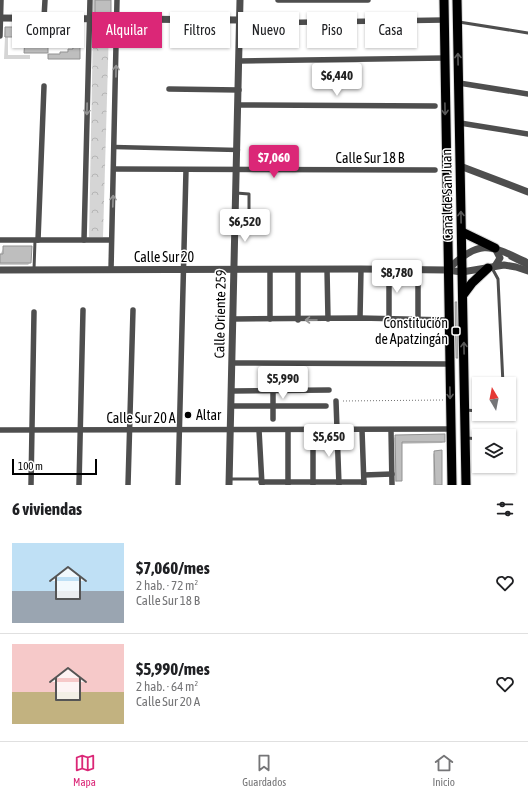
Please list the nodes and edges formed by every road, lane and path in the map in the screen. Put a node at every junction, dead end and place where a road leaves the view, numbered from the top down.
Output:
1 (1, 0) edge
2 (45, 0) edge
3 (90, 0) edge
4 (117, 0) edge
5 (240, 0) edge
6 (278, 0) edge
7 (368, 0) edge
8 (444, 0) edge
9 (457, 0) edge
10 (44, 12) edge
11 (117, 12) edge
12 (240, 12) edge
13 (0, 18) edge
14 (12, 18) edge
15 (84, 18) edge
16 (89, 18) junction
17 (162, 19) edge
18 (238, 20) edge
19 (440, 20) junction
20 (299, 22) edge
21 (457, 22) junction
22 (528, 33) edge
23 (0, 36) edge
24 (116, 48) edge
25 (239, 48) edge
26 (445, 58) junction
27 (239, 62) junction
28 (459, 83) junction
29 (44, 86) dead end
30 (169, 89) dead end
31 (239, 90) junction
32 (528, 94) edge
33 (238, 105) junction
34 (435, 106) dead end
35 (460, 123) junction
36 (528, 134) edge
37 (114, 146) junction
38 (238, 150) junction
39 (460, 166) junction
40 (114, 169) junction
41 (186, 170) junction
42 (237, 170) junction
43 (435, 170) dead end
44 (528, 192) edge
45 (236, 193) junction
46 (236, 226) junction
47 (462, 232) junction
48 (0, 240) edge
49 (36, 240) junction
50 (84, 240) junction
51 (111, 240) junction
52 (495, 248) junction
53 (462, 256) junction
54 (516, 262) junction
55 (528, 263) edge
56 (504, 265) junction
57 (492, 267) junction
58 (528, 267) edge
59 (270, 269) junction
60 (298, 269) junction
61 (327, 269) junction
62 (361, 269) junction
63 (0, 270) edge
64 (34, 270) junction
65 (111, 270) junction
66 (184, 270) junction
67 (234, 270) junction
68 (388, 270) junction
69 (418, 270) junction
70 (448, 270) junction
71 (462, 272) junction
72 (528, 272) edge
73 (497, 275) junction
74 (463, 295) junction
75 (83, 310) dead end
76 (133, 310) dead end
77 (34, 312) dead end
78 (360, 318) junction
79 (389, 318) junction
80 (233, 319) junction
81 (270, 319) junction
82 (328, 319) junction
83 (418, 319) junction
84 (298, 320) junction
85 (448, 320) junction
86 (232, 363) junction
87 (449, 364) junction
88 (503, 377) edge
89 (329, 390) dead end
90 (232, 391) junction
91 (272, 391) junction
92 (450, 400) junction
93 (336, 401) joint
94 (231, 406) junction
95 (273, 406) junction
96 (326, 406) dead end
97 (465, 410) junction
98 (472, 410) edge
99 (273, 419) dead end
100 (450, 429) junction
101 (0, 430) edge
102 (33, 430) junction
103 (82, 430) junction
104 (130, 430) junction
105 (180, 430) junction
106 (230, 430) junction
107 (259, 430) junction
108 (288, 430) junction
109 (313, 430) junction
110 (337, 430) junction
111 (362, 430) junction
112 (391, 430) junction
113 (466, 438) junction
114 (472, 438) edge
115 (392, 474) junction
116 (364, 475) junction
117 (229, 482) edge
118 (261, 482) edge
119 (288, 484) edge
120 (313, 484) edge
121 (339, 484) edge
122 (364, 484) edge
123 (31, 485) edge
124 (79, 485) edge
125 (128, 485) edge
126 (178, 485) edge
127 (392, 485) edge
128 (452, 485) edge
129 (466, 485) edge

1 - 13 street
2 - 10 street
3 - 16 street
4 - 11 street
5 - 12 street, Calle Oriente 259
6 - 7 street
8 - 19 main road, Canal de San Juan
9 - 21 main road, Canal de San Juan
13 - 14 street
13 - 23 street
15 - 16 street
16 -> 50 street
17 - 18 street
19 - 20 street
19 - 26 main road, Canal de San Juan
21 - 22 lane
28 -> 21 main road, Canal de San Juan
37 -> 24 street
25 - 27 street, Calle Oriente 259
26 - 27 street
26 -> 70 main road, Canal de San Juan
27 - 31 street, Calle Oriente 259
28 - 32 street
28 - 35 main road, Canal de San Juan
29 - 49 street
30 - 31 street
31 - 33 street, Calle Oriente 259
33 - 34 street
33 - 38 street, Calle Oriente 259
35 - 36 street
35 - 39 main road, Canal de San Juan
37 - 38 street
37 - 40 street
38 - 42 street, Calle Oriente 259
39 - 44 street
47 -> 39 main road, Canal de San Juan
40 - 41 street, Calle Sur 18 B
51 -> 40 street
41 - 42 street, Calle Sur 18 B
41 - 66 street
42 - 43 street, Calle Sur 18 B
42 - 45 street, Calle Oriente 259
45 - 46 street, Calle Oriente 259
45 - 46 lane
46 - 67 street, Calle Oriente 259
47 - 52 main road
47 - 53 main road, Canal de San Juan
48 - 49 street
49 - 50 street
49 - 64 lane
50 - 51 street
51 - 65 street
52 - 53 street
52 - 54 lane
52 - 55 street
52 - 57 street
53 - 70 street
53 - 71 main road, Canal de San Juan
54 - 56 lane
54 - 58 lane
56 - 57 street, Calle Sur 20
56 - 72 street
56 - 73 lane
57 - 71 street, Calle Sur 20
57 - 73 lane
57 - 74 main road
59 - 60 street, Calle Sur 20
59 - 67 street, Calle Sur 20
59 - 81 street
60 - 61 street, Calle Sur 20
60 - 84 street
61 - 62 street, Calle Sur 20
61 - 82 street
62 - 68 street, Calle Sur 20
62 - 78 street
63 - 64 street, Calle Sur 20
64 - 65 street, Calle Sur 20
65 - 66 street, Calle Sur 20
66 - 67 street, Calle Sur 20
66 - 105 street
67 - 80 street, Calle Oriente 259
68 - 69 street, Calle Sur 20
68 - 79 street
69 - 70 street, Calle Sur 20
69 - 83 street
70 - 71 street, Calle Sur 20
70 - 85 main road, Canal de San Juan
71 - 74 main road, Canal de San Juan
73 - 88 lane
97 -> 74 main road, Canal de San Juan
75 - 103 street
76 - 104 street
77 - 102 street
78 - 79 street
78 - 82 street
79 - 83 street
80 - 81 street
80 - 86 street, Calle Oriente 259
81 - 84 street
82 -> 84 street
83 - 85 street
85 - 87 main road, Canal de San Juan
86 - 87 street
86 - 90 street, Calle Oriente 259
87 -> 92 main road, Canal de San Juan
89 - 91 street
90 - 91 street
90 - 94 street, Calle Oriente 259
91 - 95 street
92 - 93 path
92 - 100 main road, Canal de San Juan
93 - 110 street
94 - 95 street
94 - 106 street, Calle Oriente 259
95 - 96 street
95 - 99 street
97 - 98 lane
97 - 113 main road, Canal de San Juan
100 - 112 street, Calle Sur 20 A
100 - 128 main road, Canal de San Juan
101 - 102 street, Calle Sur 20 A
102 - 103 street, Calle Sur 20 A
102 - 123 street
103 - 104 street, Calle Sur 20 A
103 - 124 street
104 - 105 street, Calle Sur 20 A
104 - 125 street
105 - 106 street, Calle Sur 20 A
105 - 126 street
106 - 107 street, Calle Sur 20 A
106 - 117 street, Calle Oriente 259
107 - 108 street, Calle Sur 20 A
107 - 118 street
108 - 109 street, Calle Sur 20 A
108 - 119 street
109 - 110 street, Calle Sur 20 A
109 - 120 street
110 - 111 street, Calle Sur 20 A
110 - 121 street
111 - 112 street, Calle Sur 20 A
111 - 116 street
112 - 115 street
113 - 114 lane
113 - 129 main road, Canal de San Juan
115 - 116 street
115 - 127 street
116 - 122 street
117 - 118 lane
118 - 119 street
119 - 120 street
120 - 121 street
121 - 122 street

